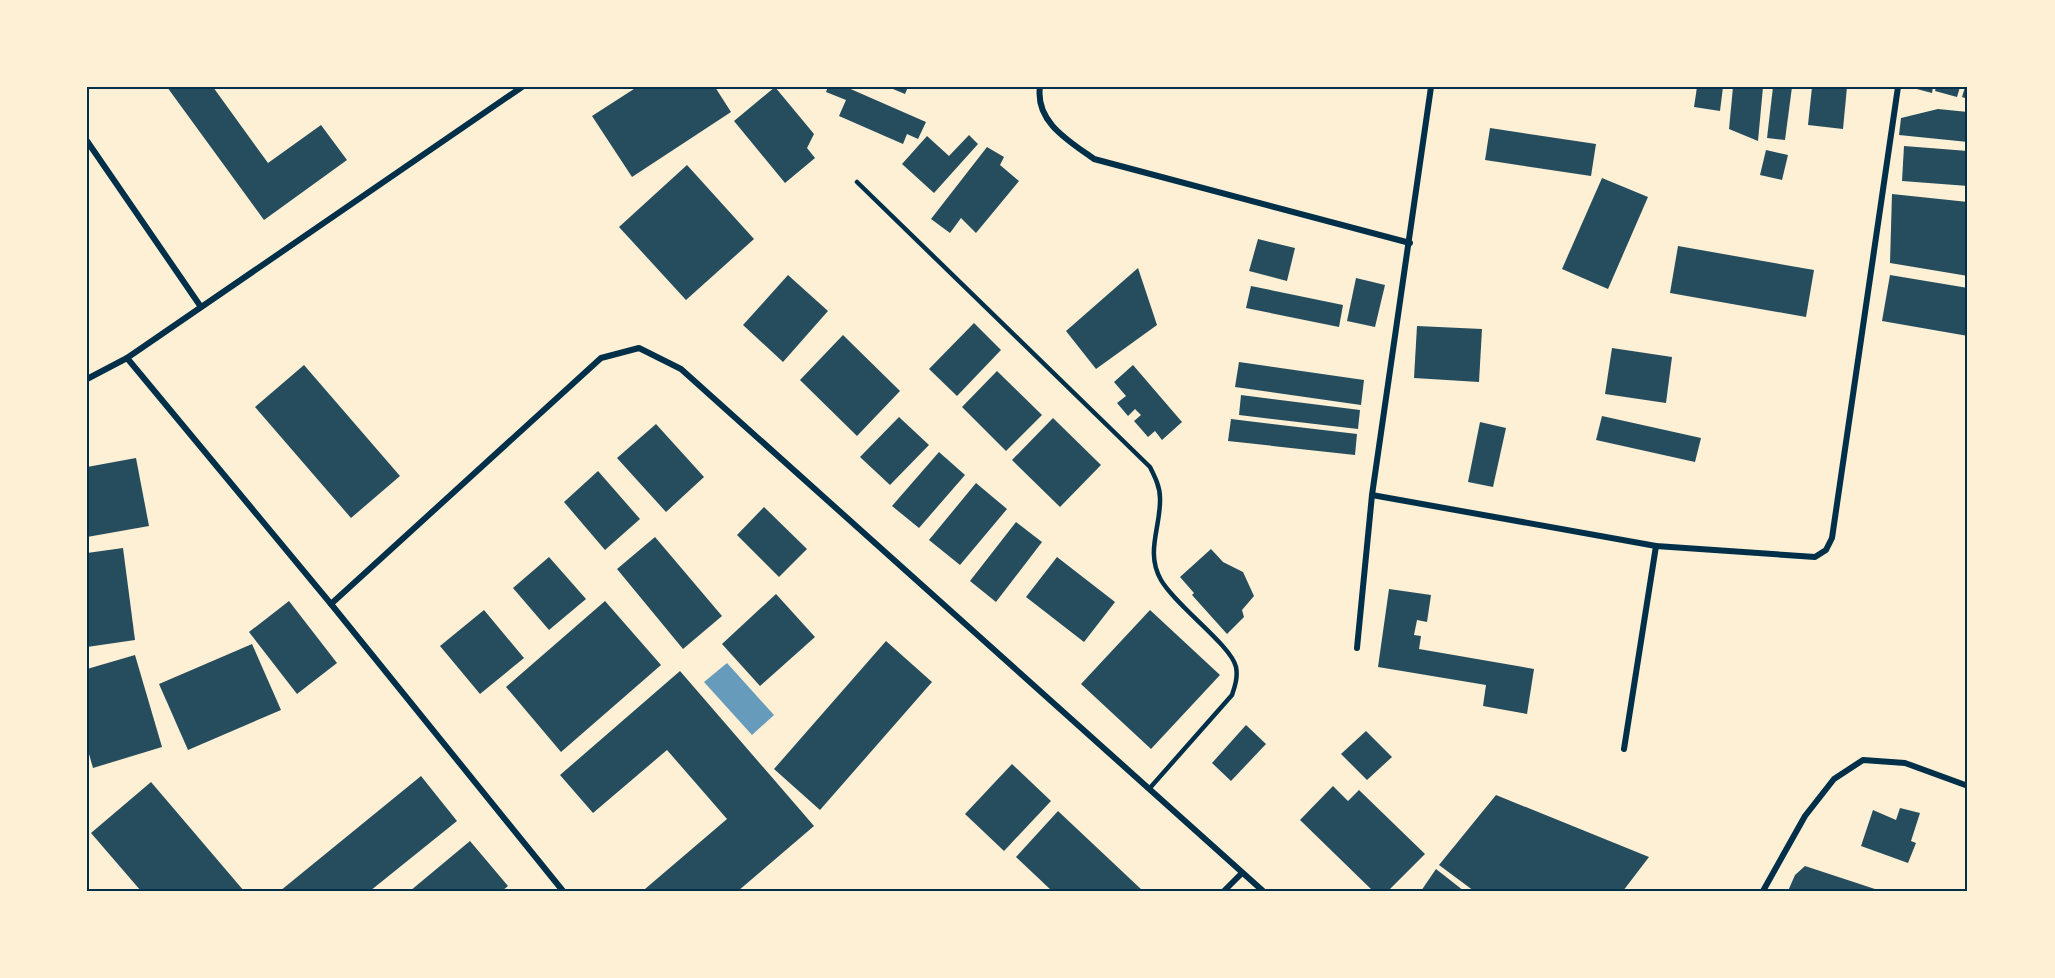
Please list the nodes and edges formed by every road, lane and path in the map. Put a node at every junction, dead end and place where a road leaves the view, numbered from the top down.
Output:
1 (522, 87) edge
2 (1040, 87) edge
3 (1431, 87) edge
4 (1898, 87) edge
5 (87, 141) edge
6 (857, 182) dead end
7 (1410, 243) junction
8 (201, 308) junction
9 (127, 358) junction
10 (87, 379) edge
11 (1372, 495) junction
12 (1656, 546) junction
13 (331, 604) junction
14 (1357, 648) dead end
15 (1623, 749) dead end
16 (1968, 786) edge
17 (1149, 789) junction
18 (1242, 873) junction
19 (563, 891) edge
20 (1224, 891) edge
21 (1263, 891) edge
22 (1763, 891) edge

1 - 8 street
2 - 7 street
3 - 7 street
4 - 12 street
5 - 8 street
6 - 17 lane
7 - 11 street
8 - 9 street
9 - 10 street
9 - 13 street
11 - 12 street
11 - 14 street
12 - 15 street
13 - 17 street
13 - 19 street
16 - 22 street
17 - 18 street
18 - 20 street
18 - 21 street

